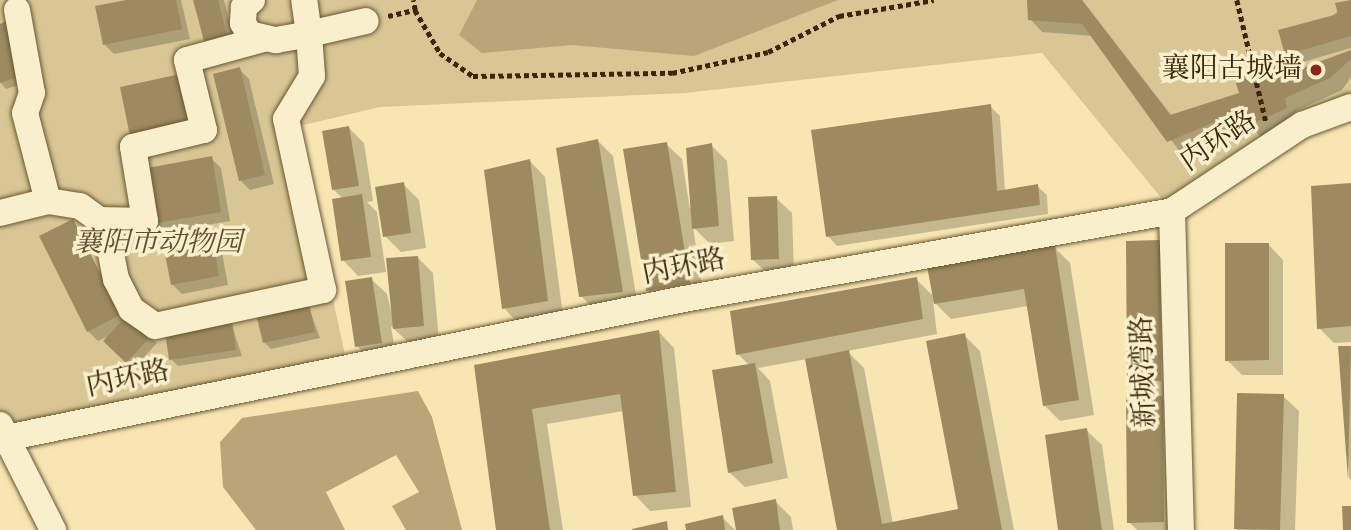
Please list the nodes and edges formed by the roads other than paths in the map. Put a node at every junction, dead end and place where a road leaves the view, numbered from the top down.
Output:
1 (252, 0) edge
2 (304, 0) edge
3 (17, 10) dead end
4 (366, 21) road end
5 (309, 34) junction
6 (263, 39) junction
7 (1351, 107) edge
8 (48, 201) junction
9 (1172, 211) junction
10 (0, 213) edge
11 (99, 220) junction
12 (3, 431) edge
13 (53, 530) edge
14 (1181, 530) edge

1 - 6 street
2 - 5 street
3 - 8 street
4 - 5 street
5 - 6 street
5 - 11 street
6 - 11 street
7 - 9 street, 内环路
8 - 10 street
8 - 11 street
9 - 12 street, 内环路
9 - 14 street, 新城湾路
12 - 13 street

